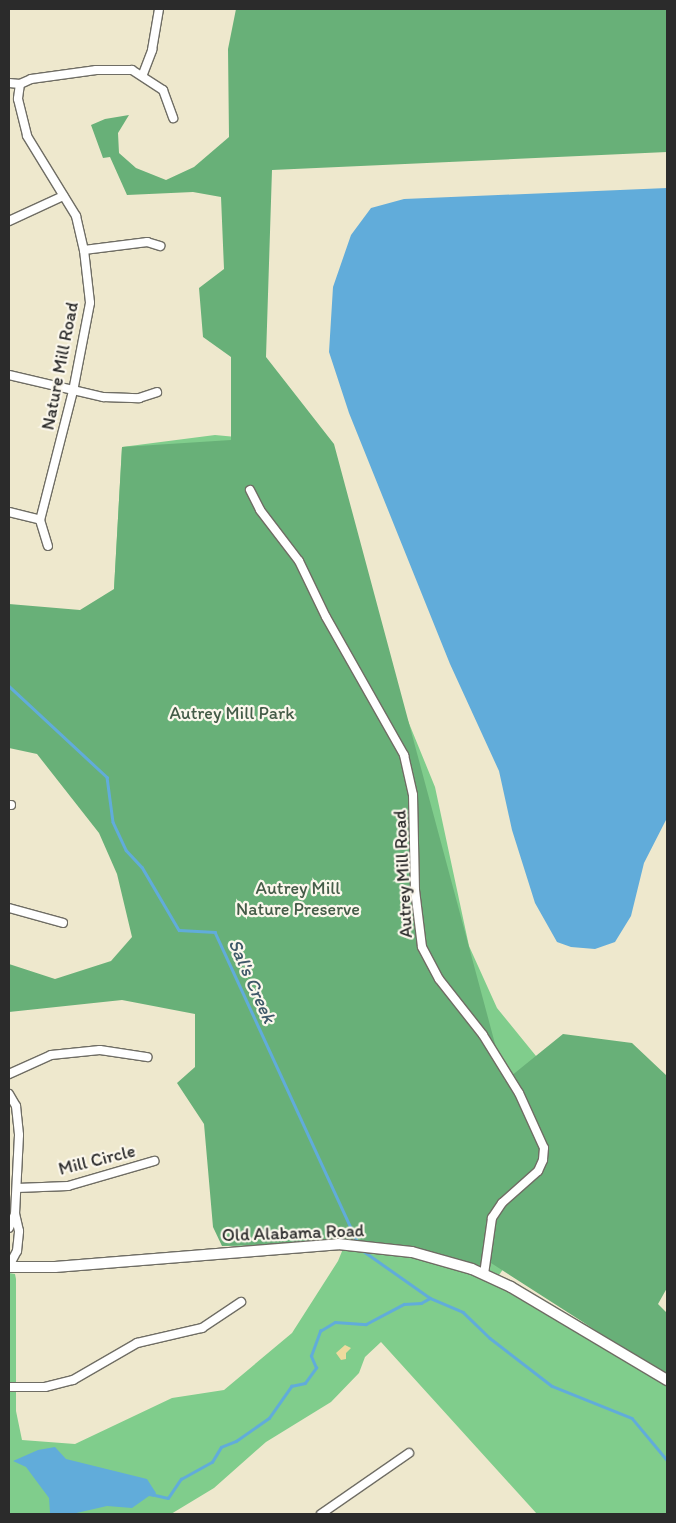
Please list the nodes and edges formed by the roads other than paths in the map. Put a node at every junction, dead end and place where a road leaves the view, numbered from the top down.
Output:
1 (159, 9) edge
2 (143, 74) junction
3 (9, 83) edge
4 (20, 84) junction
5 (172, 118) dead end
6 (63, 196) junction
7 (9, 222) edge
8 (160, 246) dead end
9 (84, 250) junction
10 (9, 375) edge
11 (73, 391) junction
12 (157, 392) dead end
13 (250, 490) dead end
14 (9, 512) edge
15 (40, 520) junction
16 (48, 546) dead end
17 (9, 908) edge
18 (62, 923) dead end
19 (147, 1057) dead end
20 (9, 1074) edge
21 (9, 1094) edge
22 (154, 1161) dead end
23 (17, 1188) junction
24 (14, 1214) junction
25 (9, 1228) edge
26 (9, 1266) edge
27 (484, 1274) junction
28 (242, 1302) dead end
29 (667, 1380) edge
30 (9, 1387) edge
31 (409, 1453) dead end
32 (321, 1514) edge

1 - 2 street
2 - 4 street
2 - 5 street
3 - 4 street
4 - 6 street, Nature Mill Road
6 - 7 street
6 - 9 street, Nature Mill Road
8 - 9 street
9 - 11 street, Nature Mill Road
10 - 11 street
11 - 12 street
11 - 15 street, Nature Mill Road
13 - 27 street, Autrey Mill Road
14 - 15 street
15 - 16 street
17 - 18 street
19 - 20 street
21 - 23 street
22 - 23 street, Mill Circle
23 - 24 street
24 - 25 street
24 - 26 street
26 - 27 main road, Old Alabama Road
27 - 29 main road, Old Alabama Road
28 - 30 street
31 - 32 street

